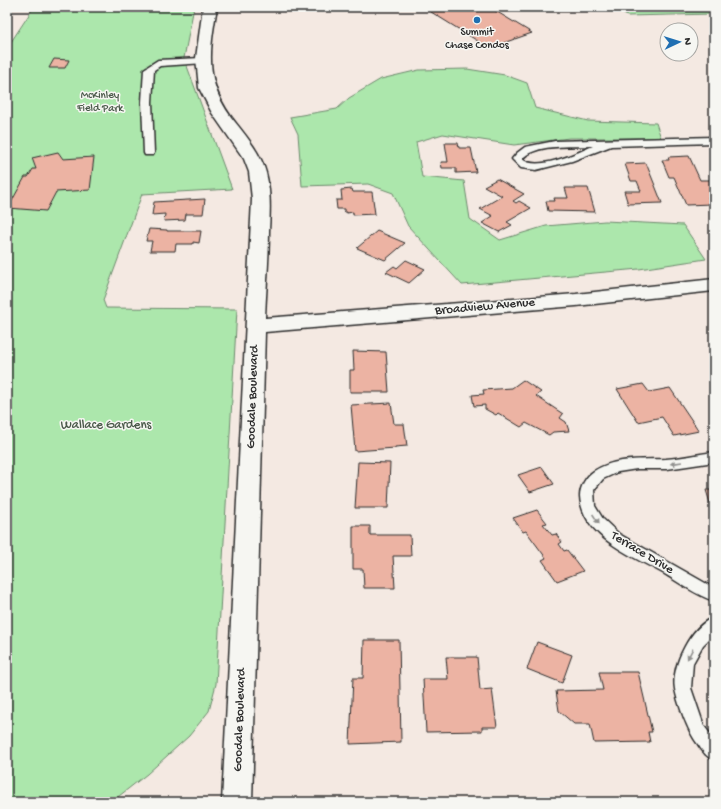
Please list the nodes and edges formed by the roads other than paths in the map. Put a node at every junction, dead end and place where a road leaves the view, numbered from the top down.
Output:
1 (210, 7) edge
2 (202, 61) junction
3 (714, 140) edge
4 (609, 143) junction
5 (149, 153) dead end
6 (714, 285) edge
7 (255, 326) junction
8 (714, 456) edge
9 (714, 595) edge
10 (714, 624) edge
11 (714, 752) edge
12 (237, 802) edge

1 - 2 street, Goodale Boulevard
2 - 5 lane
2 - 7 street, Goodale Boulevard
3 - 4 lane
4 - 4 lane
6 - 7 street, Broadview Avenue
7 - 12 street, Goodale Boulevard
8 -> 9 lane, Terrace Drive
10 -> 11 lane

